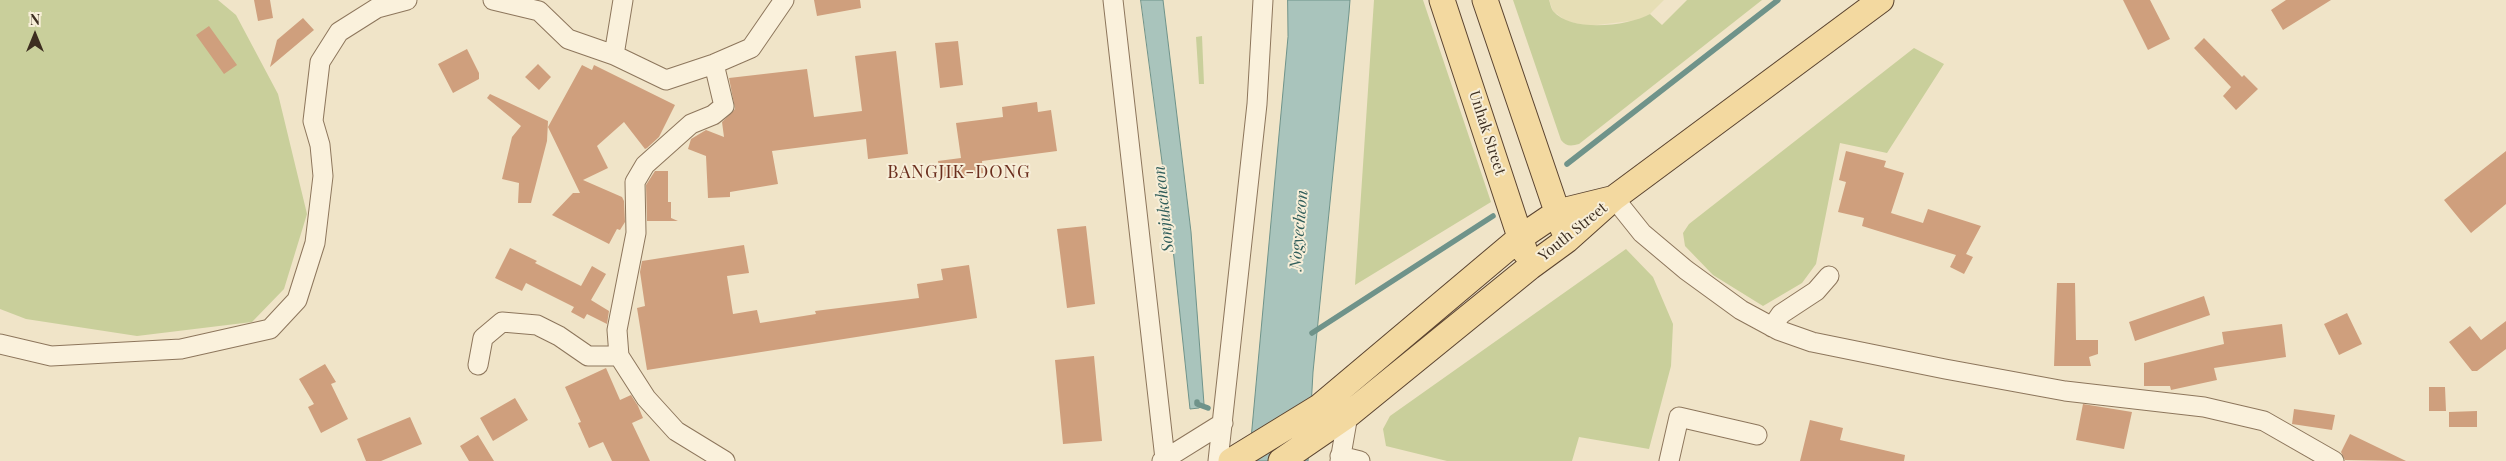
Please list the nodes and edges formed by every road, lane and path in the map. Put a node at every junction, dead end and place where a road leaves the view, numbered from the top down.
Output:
1 (407, 0) edge
2 (493, 0) edge
3 (623, 0) edge
4 (784, 0) edge
5 (1113, 0) edge
6 (1263, 0) edge
7 (1442, 0) edge
8 (1485, 0) edge
9 (1880, 0) edge
10 (614, 55) junction
11 (714, 64) junction
12 (1614, 198) junction
13 (1558, 212) junction
14 (1521, 237) junction
15 (1567, 240) junction
16 (1530, 267) junction
17 (1829, 276) dead end
18 (1772, 327) junction
19 (0, 344) edge
20 (619, 356) junction
21 (478, 365) dead end
22 (1348, 415) junction
23 (1223, 423) junction
24 (1757, 435) dead end
25 (1229, 459) edge
26 (1340, 459) edge
27 (1164, 460) edge
28 (725, 461) edge
29 (1282, 461) edge
30 (1360, 461) edge
31 (1669, 461) edge
32 (2334, 461) edge

1 - 19 street
2 - 10 street
3 - 10 street
4 - 11 street
5 - 27 street
6 - 23 street
7 - 14 main road, Unhak Street
8 - 13 main road
9 - 12 main road
10 - 11 street
11 - 20 street
12 - 13 main road, Youth Street
12 - 15 main road, Youth Street
12 - 18 street
13 - 14 main road, Youth Street
13 - 15 main road
14 - 16 main road, Unhak Street
14 - 25 main road, Youth Street
15 - 16 main road, Youth Street
16 - 22 main road, Youth Street
17 - 18 street
18 - 32 street
20 - 21 street
20 - 28 street
22 - 26 street
22 - 29 main road, Youth Street
23 - 25 street
23 - 27 street
24 - 31 street
26 - 30 street

